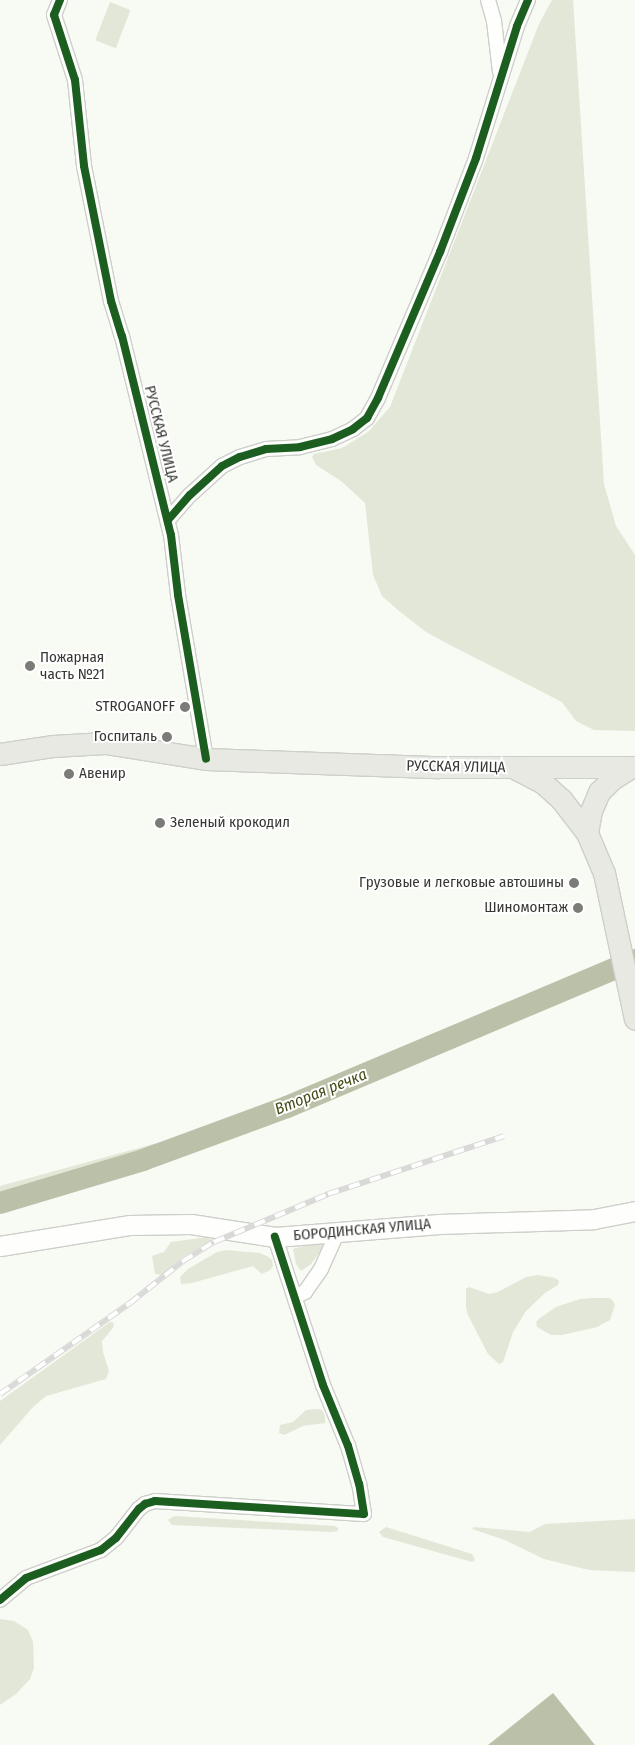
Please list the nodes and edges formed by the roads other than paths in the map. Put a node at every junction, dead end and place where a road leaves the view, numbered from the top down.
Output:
1 (60, 0) edge
2 (488, 0) edge
3 (528, 0) edge
4 (501, 78) junction
5 (168, 520) junction
6 (0, 754) edge
7 (206, 759) junction
8 (633, 767) edge
9 (514, 768) junction
10 (587, 833) junction
11 (635, 1019) edge
12 (635, 1211) edge
13 (338, 1231) junction
14 (275, 1236) junction
15 (0, 1246) edge
16 (296, 1296) junction
17 (0, 1600) edge

1 - 5 street, РУССКАЯ УЛИЦА
2 - 4 street
3 - 4 street
4 - 5 street
5 - 7 street, РУССКАЯ УЛИЦА
6 - 7 main road, РУССКАЯ УЛИЦА
7 - 9 main road, РУССКАЯ УЛИЦА
8 - 9 main road
8 - 10 main road
9 - 10 main road, РУССКАЯ УЛИЦА
10 - 11 main road, РУССКАЯ УЛИЦА
12 - 13 main road, БОРОДИНСКАЯ УЛИЦА
13 - 14 main road, БОРОДИНСКАЯ УЛИЦА
13 - 16 street
14 - 15 main road, БОРОДИНСКАЯ УЛИЦА
14 - 16 street
16 - 17 street

